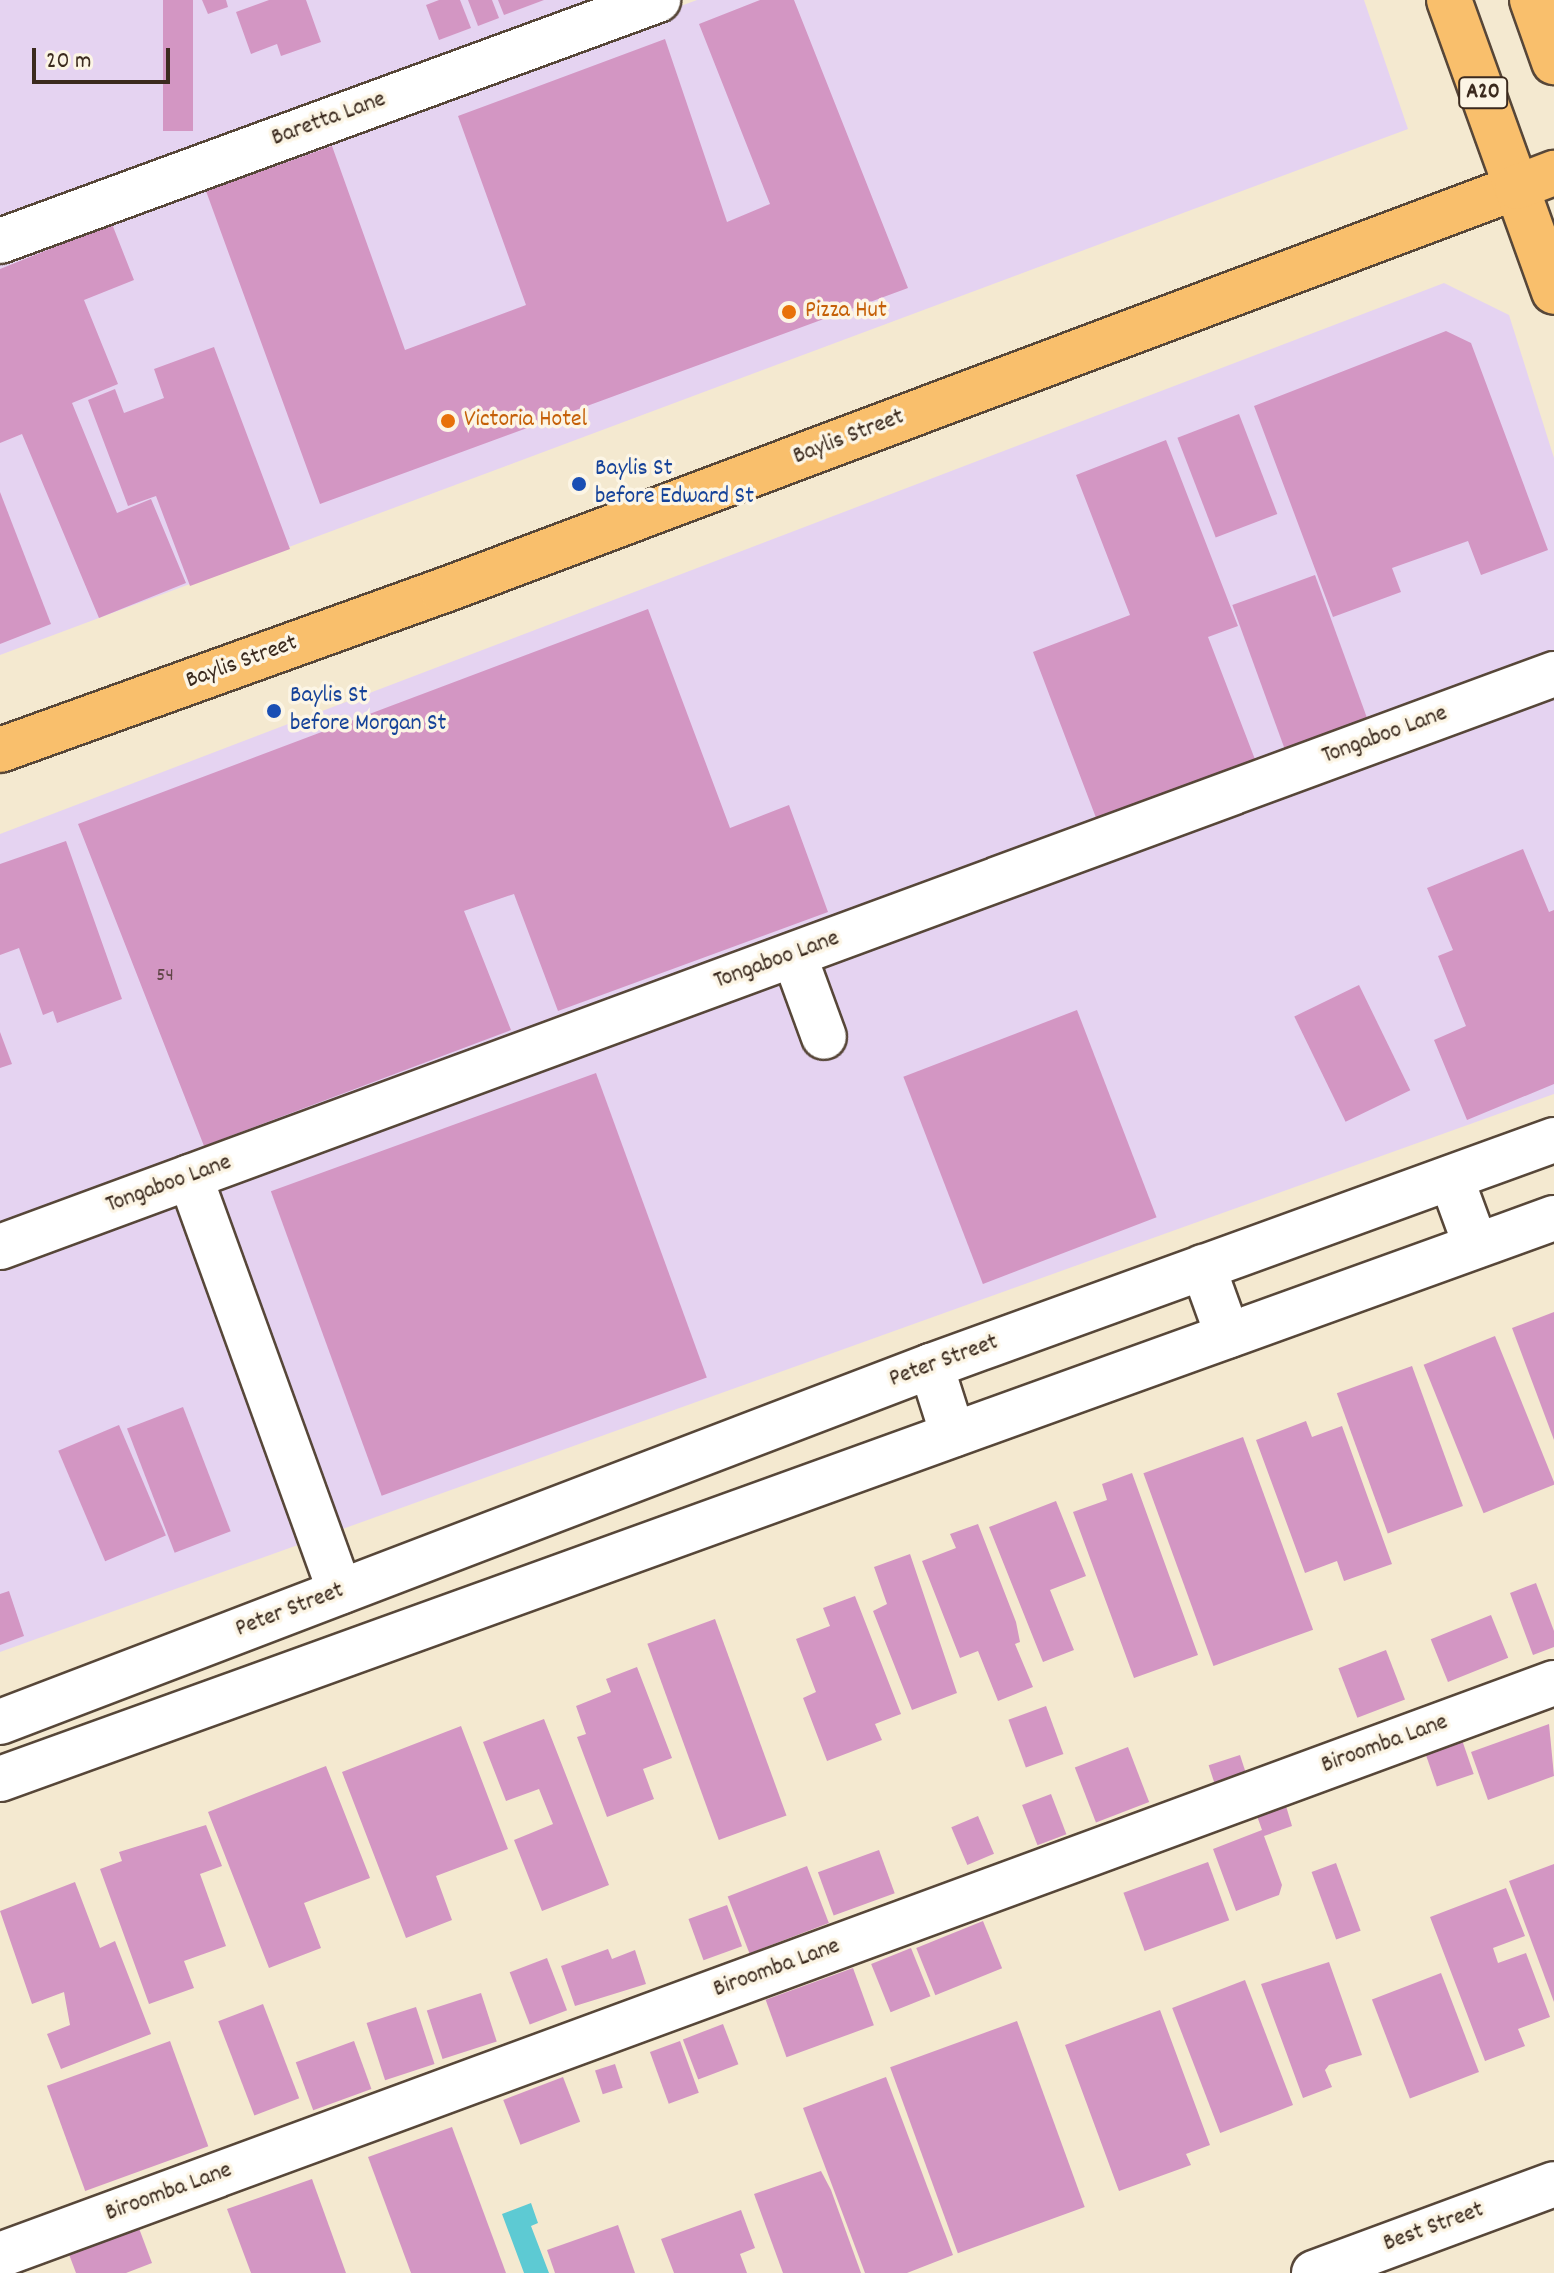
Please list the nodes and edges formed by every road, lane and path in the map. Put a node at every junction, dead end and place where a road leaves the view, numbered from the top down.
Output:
1 (658, 0) edge
2 (1449, 0) edge
3 (1532, 0) edge
4 (1554, 62) edge
5 (1535, 180) edge
6 (0, 241) edge
7 (1554, 292) edge
8 (1554, 674) edge
9 (0, 750) edge
10 (794, 955) junction
11 (824, 1037) dead end
12 (1554, 1140) edge
13 (190, 1177) junction
14 (1451, 1178) junction
15 (1554, 1218) edge
16 (1476, 1246) junction
17 (0, 1247) edge
18 (1203, 1267) junction
19 (1228, 1336) junction
20 (931, 1366) junction
21 (953, 1435) junction
22 (686, 1459) junction
23 (711, 1522) junction
24 (413, 1564) junction
25 (340, 1592) junction
26 (435, 1622) junction
27 (167, 1657) junction
28 (1554, 1683) edge
29 (189, 1710) junction
30 (0, 1722) edge
31 (0, 1779) edge
32 (1554, 2184) edge
33 (0, 2255) edge
34 (1314, 2273) edge

1 - 6 street, Baretta Lane
2 - 5 main road, A20
3 - 4 main road
5 - 7 main road, A20
5 - 9 main road, Baylis Street
8 - 10 street, Tongaboo Lane
10 - 11 street
10 - 13 street, Tongaboo Lane
12 - 14 street, Peter Street
13 - 17 street, Tongaboo Lane
13 - 25 street
14 - 16 street
14 - 18 street, Peter Street
15 - 16 street
16 - 19 street
18 - 19 street
18 - 20 street, Peter Street
19 - 21 street
20 - 21 street
20 - 22 street, Peter Street
21 - 23 street
22 - 23 street
22 - 24 street, Peter Street
23 - 26 street
24 - 25 street, Peter Street
24 - 26 street
25 - 27 street, Peter Street
26 - 29 street
27 - 29 street
27 - 30 street, Peter Street
28 - 33 street, Biroomba Lane
29 - 31 street
32 - 34 street, Best Street

